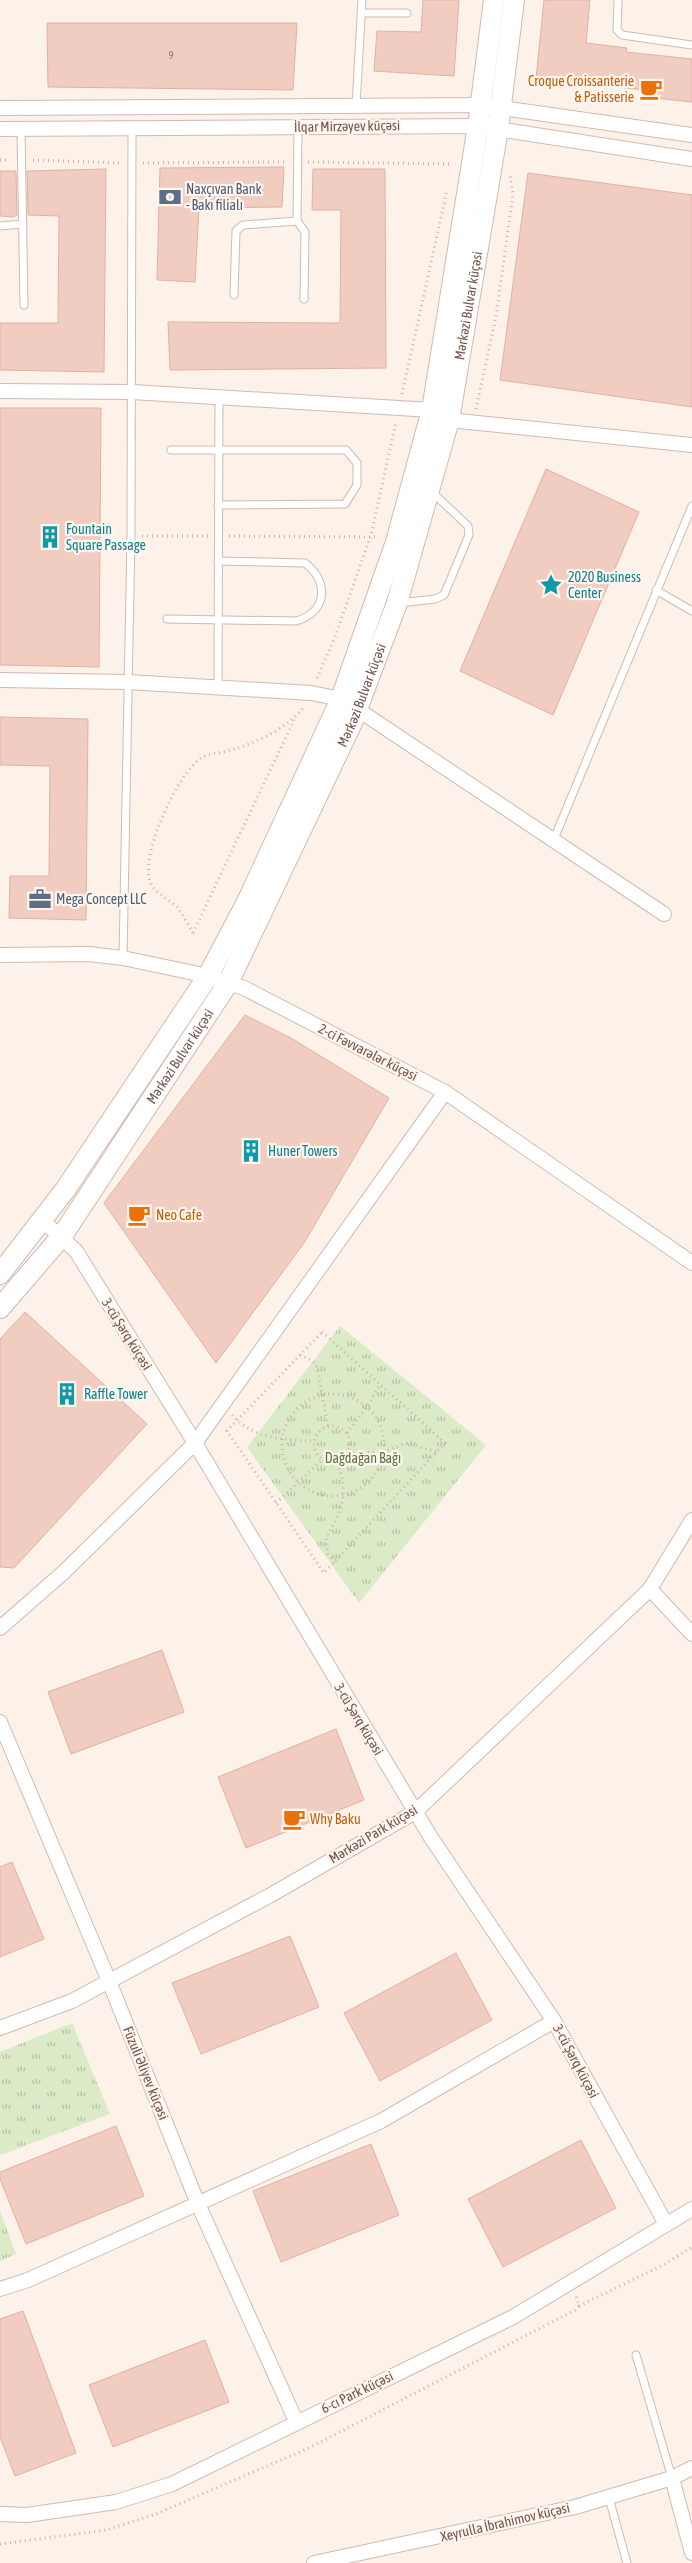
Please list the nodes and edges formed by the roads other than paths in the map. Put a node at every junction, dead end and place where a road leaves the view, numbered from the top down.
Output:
1 (362, 0) edge
2 (494, 0) edge
3 (514, 0) edge
4 (618, 0) edge
5 (361, 13) junction
6 (407, 13) dead end
7 (692, 45) edge
8 (481, 105) junction
9 (356, 106) junction
10 (501, 107) junction
11 (0, 108) edge
12 (478, 126) junction
13 (298, 127) junction
14 (0, 129) edge
15 (20, 129) junction
16 (498, 129) junction
17 (132, 130) junction
18 (692, 135) edge
19 (692, 159) edge
20 (297, 221) junction
21 (23, 224) junction
22 (0, 226) edge
23 (234, 296) dead end
24 (304, 299) dead end
25 (24, 305) dead end
26 (0, 391) edge
27 (132, 392) junction
28 (219, 397) junction
29 (432, 410) junction
30 (449, 420) junction
31 (692, 445) edge
32 (171, 450) dead end
33 (218, 450) junction
34 (430, 490) junction
35 (218, 505) junction
36 (692, 507) edge
37 (218, 562) junction
38 (656, 590) junction
39 (397, 603) junction
40 (692, 611) edge
41 (167, 619) dead end
42 (218, 620) junction
43 (0, 680) edge
44 (128, 682) junction
45 (218, 687) junction
46 (349, 704) junction
47 (554, 838) junction
48 (664, 914) dead end
49 (0, 956) edge
50 (123, 958) junction
51 (208, 976) junction
52 (228, 983) junction
53 (445, 1092) junction
54 (43, 1221) junction
55 (62, 1236) junction
56 (692, 1263) edge
57 (0, 1274) edge
58 (0, 1308) edge
59 (195, 1443) junction
60 (692, 1520) edge
61 (650, 1589) junction
62 (0, 1628) edge
63 (692, 1634) edge
64 (0, 1722) edge
65 (415, 1812) junction
66 (108, 1981) junction
67 (554, 2021) junction
68 (0, 2028) edge
69 (198, 2204) junction
70 (692, 2209) edge
71 (666, 2224) junction
72 (0, 2289) edge
73 (636, 2355) dead end
74 (296, 2421) junction
75 (692, 2468) edge
76 (672, 2478) junction
77 (609, 2498) junction
78 (0, 2514) edge
79 (692, 2553) edge
80 (320, 2562) edge
81 (627, 2563) edge

1 - 5 lane
2 - 8 street, Mərkəzi Bulvar küçəsi
3 - 10 street, Mərkəzi Bulvar küçəsi
4 - 7 lane
5 - 6 lane
5 - 9 lane
8 - 9 street, İlqar Mirzəyev küçəsi
8 - 10 street, İlqar Mirzəyev küçəsi
8 - 12 street, Mərkəzi Bulvar küçəsi
9 - 11 street, İlqar Mirzəyev küçəsi
10 - 16 street, Mərkəzi Bulvar küçəsi
10 - 18 street, İlqar Mirzəyev küçəsi
12 - 13 street, İlqar Mirzəyev küçəsi
12 - 16 street, İlqar Mirzəyev küçəsi
12 - 29 street, Mərkəzi Bulvar küçəsi
13 - 17 street, İlqar Mirzəyev küçəsi
13 - 20 lane
14 - 15 street, İlqar Mirzəyev küçəsi
15 - 17 street, İlqar Mirzəyev küçəsi
15 - 21 lane
16 - 19 street, İlqar Mirzəyev küçəsi
16 - 30 street, Mərkəzi Bulvar küçəsi
17 - 27 lane
20 - 23 lane
20 - 24 lane
21 - 22 lane
21 - 25 lane
26 - 27 street
27 - 28 street
27 - 44 lane
28 - 29 street
28 - 33 lane
29 - 46 street, Mərkəzi Bulvar küçəsi
30 - 31 street
30 - 34 street, Mərkəzi Bulvar küçəsi
32 - 33 lane
33 - 35 lane
33 - 35 lane
34 - 39 street, Mərkəzi Bulvar küçəsi
34 - 39 lane
35 - 37 lane
36 - 38 lane
37 - 42 lane
37 - 42 lane
38 - 40 lane
38 - 47 lane
39 - 46 street, Mərkəzi Bulvar küçəsi
41 - 42 lane
42 - 45 lane
43 - 44 street
44 - 45 street
44 - 50 lane
45 - 46 street
46 - 47 street
46 - 51 street, Mərkəzi Bulvar küçəsi
46 - 52 street, Mərkəzi Bulvar küçəsi
47 - 48 street
49 - 50 street, 2-ci Fəvvarələr küçəsi
50 - 51 street, 2-ci Fəvvarələr küçəsi
51 - 52 street, 2-ci Fəvvarələr küçəsi
51 - 54 street, Mərkəzi Bulvar küçəsi
52 - 53 street, 2-ci Fəvvarələr küçəsi
52 - 55 street, Mərkəzi Bulvar küçəsi
53 - 56 street, 2-ci Fəvvarələr küçəsi
53 - 59 street
54 - 55 street, 3-cü Şərq küçəsi
54 - 57 street, Mərkəzi Bulvar küçəsi
55 - 58 street, Mərkəzi Bulvar küçəsi
55 - 59 street, 3-cü Şərq küçəsi
59 - 62 street
59 - 65 street, 3-cü Şərq küçəsi
60 - 61 street, Mərkəzi Park küçəsi
61 - 63 street
61 - 65 street, Mərkəzi Park küçəsi
64 - 66 street, Füzuli Əliyev küçəsi
65 - 66 street, Mərkəzi Park küçəsi
65 - 67 street, 3-cü Şərq küçəsi
66 - 68 street, Mərkəzi Park küçəsi
66 - 69 street, Füzuli Əliyev küçəsi
67 - 69 street
67 - 71 street, 3-cü Şərq küçəsi
69 - 72 street
69 - 74 street, Füzuli Əliyev küçəsi
70 - 71 street, 6-cı Park küçəsi
71 - 74 street, 6-cı Park küçəsi
73 - 76 lane
74 - 78 street, 6-cı Park küçəsi
75 - 76 street, Xeyrulla İbrahimov küçəsi
76 - 77 street, Xeyrulla İbrahimov küçəsi
76 - 79 street
77 - 80 street, Xeyrulla İbrahimov küçəsi
77 - 81 lane

